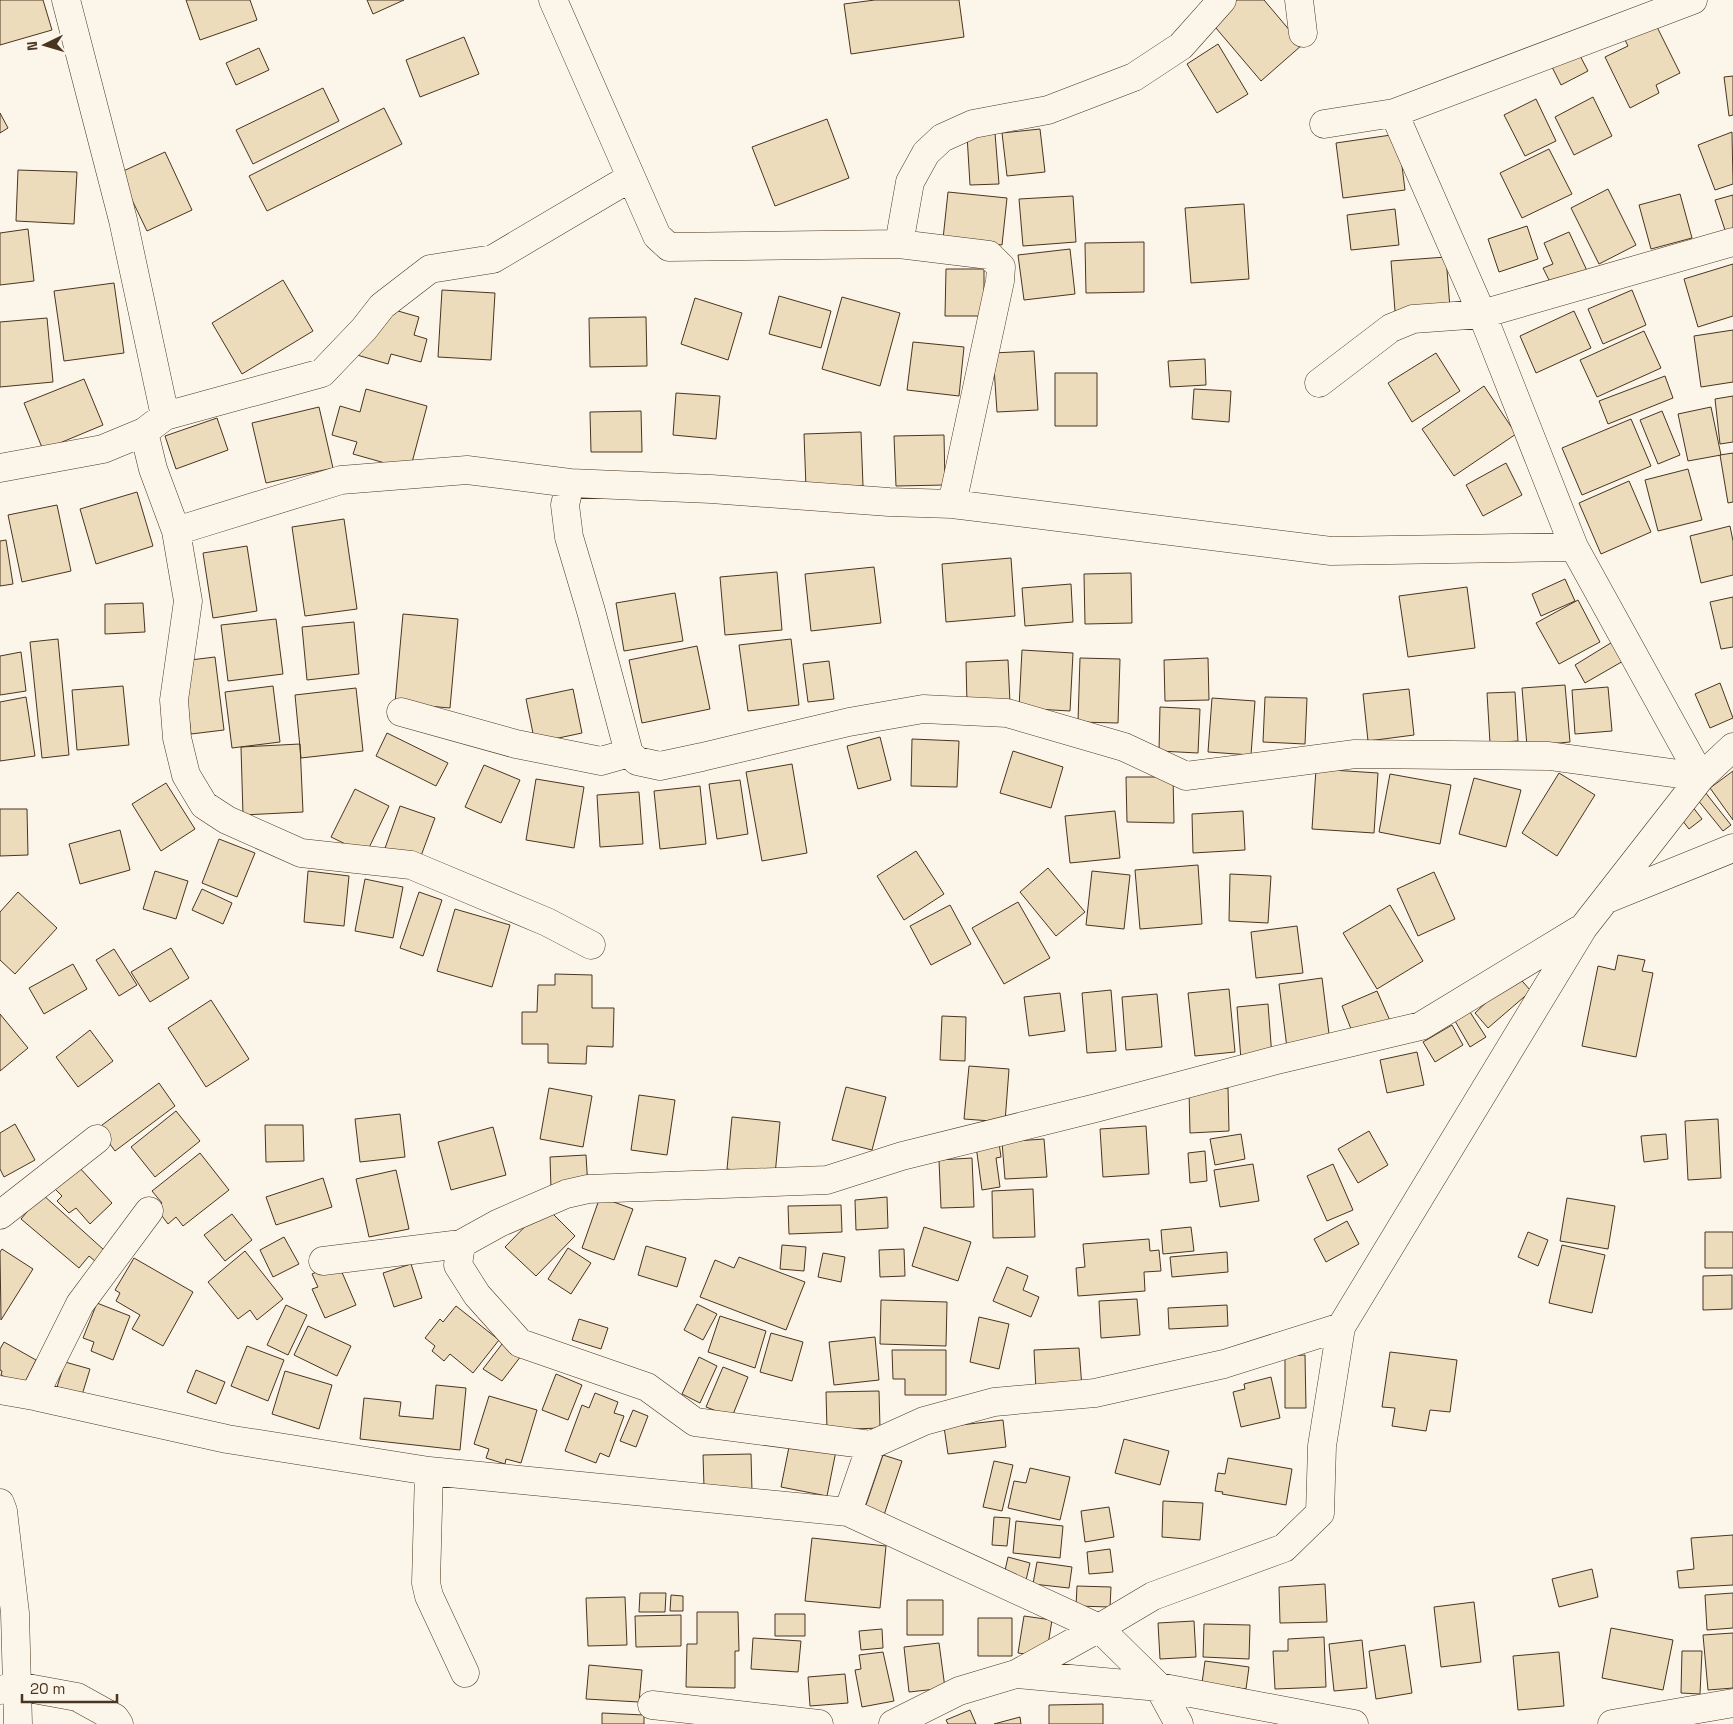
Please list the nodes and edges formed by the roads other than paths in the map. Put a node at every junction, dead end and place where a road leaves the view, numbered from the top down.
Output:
1 (66, 0) edge
2 (553, 0) edge
3 (1222, 0) edge
4 (1299, 0) edge
5 (1694, 0) edge
6 (1302, 33) dead end
7 (1394, 113) junction
8 (1324, 124) dead end
9 (630, 178) junction
10 (1733, 242) edge
11 (899, 244) junction
12 (1482, 314) junction
13 (1319, 383) dead end
14 (165, 416) junction
15 (144, 432) junction
16 (0, 468) edge
17 (570, 483) junction
18 (952, 504) junction
19 (176, 531) junction
20 (1574, 547) junction
21 (401, 712) dead end
22 (1733, 747) edge
23 (629, 753) junction
24 (1701, 777) junction
25 (1733, 848) edge
26 (1605, 900) junction
27 (1583, 928) junction
28 (592, 945) dead end
29 (97, 1139) dead end
30 (148, 1210) dead end
31 (0, 1215) edge
32 (461, 1244) junction
33 (323, 1261) dead end
34 (1341, 1327) junction
35 (0, 1390) edge
36 (34, 1396) junction
37 (871, 1445) junction
38 (428, 1471) junction
39 (0, 1503) edge
40 (848, 1512) junction
41 (1099, 1628) junction
42 (465, 1673) dead end
43 (1016, 1674) junction
44 (1159, 1687) junction
45 (8, 1688) edge
46 (1733, 1703) edge
47 (652, 1705) dead end
48 (18, 1724) edge
49 (119, 1724) edge
50 (819, 1724) edge
51 (893, 1724) edge
52 (1179, 1724) edge
53 (1354, 1724) edge
54 (1612, 1724) edge

1 - 14 street
2 - 9 street
3 - 11 street
4 - 6 street
5 - 7 street
7 - 8 street
7 - 12 street
9 - 11 street
9 - 14 street
10 - 12 street
11 - 18 street
12 - 13 street
12 - 20 street
14 - 15 street
15 - 16 street
15 - 19 street
17 - 18 street
17 - 19 street
17 - 23 street
18 - 20 street
19 - 28 street
20 - 24 street
21 - 23 street
22 - 24 street
23 - 24 street
24 - 26 street
25 - 26 street
26 - 27 street
27 - 32 street
27 - 34 street
29 - 31 street
30 - 36 street
32 - 33 street
32 - 37 street
34 - 37 street
34 - 41 street
35 - 36 street
36 - 38 street
37 - 40 street
38 - 40 street
38 - 42 street
39 - 45 street
40 - 41 street
41 - 43 street
41 - 44 street
43 - 44 street
43 - 51 street
44 - 52 street
44 - 53 street
45 - 48 street
45 - 49 street
46 - 54 street
47 - 50 street

